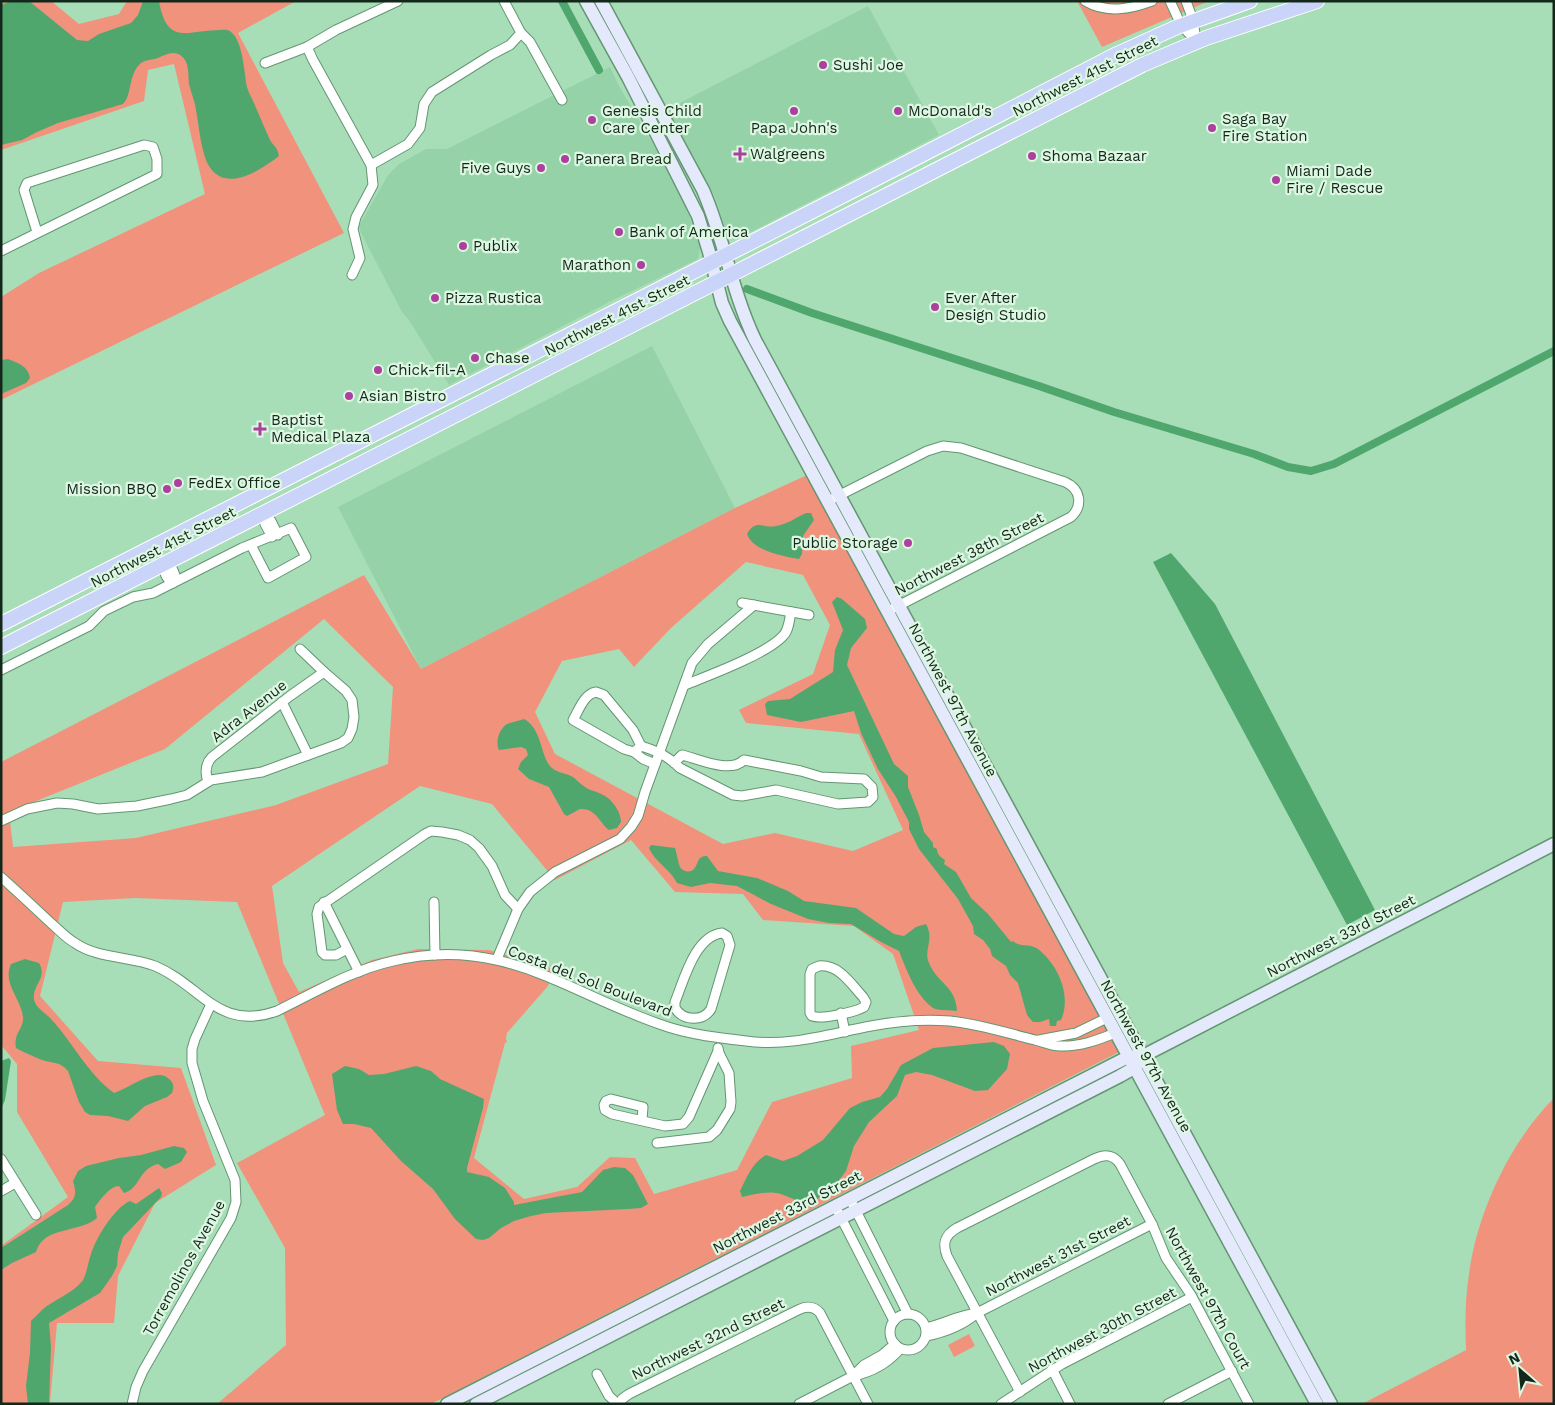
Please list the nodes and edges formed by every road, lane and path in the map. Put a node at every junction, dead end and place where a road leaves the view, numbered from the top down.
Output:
1 (398, 1) edge
2 (504, 1) edge
3 (586, 1) edge
4 (601, 1) edge
5 (1085, 1) edge
6 (1129, 1) edge
7 (1152, 1) edge
8 (1171, 1) edge
9 (1186, 1) edge
10 (1250, 1) edge
11 (1317, 1) edge
12 (1111, 10) junction
13 (1187, 23) junction
14 (521, 33) junction
15 (1196, 41) junction
16 (307, 46) junction
17 (265, 63) dead end
18 (1094, 66) junction
19 (1104, 84) junction
20 (562, 100) dead end
21 (1014, 107) junction
22 (1004, 135) junction
23 (953, 138) junction
24 (978, 149) junction
25 (908, 162) junction
26 (371, 165) junction
27 (939, 169) junction
28 (916, 180) junction
29 (38, 232) junction
30 (1, 250) edge
31 (725, 255) junction
32 (712, 262) junction
33 (352, 274) dead end
34 (731, 275) junction
35 (717, 282) junction
36 (839, 496) junction
37 (827, 502) junction
38 (263, 514) junction
39 (275, 536) junction
40 (251, 545) junction
41 (164, 564) junction
42 (173, 583) junction
43 (742, 603) dead end
44 (754, 605) junction
45 (900, 605) junction
46 (791, 612) junction
47 (887, 612) junction
48 (809, 615) dead end
49 (1, 624) edge
50 (1, 647) edge
51 (300, 649) dead end
52 (1, 670) edge
53 (324, 672) junction
54 (685, 684) junction
55 (282, 702) junction
56 (953, 704) junction
57 (940, 711) junction
58 (638, 749) junction
59 (660, 752) junction
60 (308, 755) junction
61 (674, 762) junction
62 (655, 764) junction
63 (208, 782) junction
64 (1, 821) edge
65 (1554, 844) edge
66 (1, 877) edge
67 (1050, 885) junction
68 (1038, 891) junction
69 (324, 902) junction
70 (434, 902) dead end
71 (518, 909) junction
72 (347, 950) junction
73 (435, 955) junction
74 (497, 959) junction
75 (359, 972) junction
76 (212, 1004) junction
77 (841, 1013) junction
78 (689, 1017) junction
79 (1107, 1018) junction
80 (684, 1031) junction
81 (845, 1032) junction
82 (1115, 1034) junction
83 (717, 1038) junction
84 (1039, 1040) junction
85 (718, 1051) junction
86 (1143, 1056) junction
87 (1131, 1062) junction
88 (642, 1120) dead end
89 (666, 1126) junction
90 (667, 1142) junction
91 (657, 1143) dead end
92 (1, 1159) edge
93 (5, 1173) edge
94 (16, 1183) junction
95 (1, 1191) edge
96 (850, 1199) junction
97 (856, 1210) junction
98 (838, 1212) junction
99 (36, 1215) dead end
100 (1152, 1224) junction
101 (1192, 1297) junction
102 (977, 1313) junction
103 (908, 1314) junction
104 (894, 1321) junction
105 (926, 1332) junction
106 (897, 1346) junction
107 (1052, 1369) junction
108 (1232, 1371) junction
109 (596, 1374) dead end
110 (853, 1376) junction
111 (1020, 1392) junction
112 (132, 1404) edge
113 (447, 1404) edge
114 (476, 1404) edge
115 (619, 1404) edge
116 (798, 1404) edge
117 (868, 1404) edge
118 (1001, 1404) edge
119 (1070, 1404) edge
120 (1168, 1404) edge
121 (1249, 1404) edge
122 (1317, 1404) edge
123 (1332, 1404) edge

1 - 16 street
2 - 14 street
3 - 32 street, Northwest 97th Avenue
4 - 31 street, Northwest 97th Avenue
5 - 12 street
6 - 12 street
7 - 12 street
8 - 13 street
9 - 13 street
10 - 13 main road, Northwest 41st Street
11 - 15 main road, Northwest 41st Street
13 - 15 street
13 - 18 main road, Northwest 41st Street
14 - 20 street
14 - 26 street
15 - 19 main road, Northwest 41st Street
16 - 17 street
16 - 26 street
18 - 19 main road
18 - 21 main road, Northwest 41st Street
19 - 22 main road, Northwest 41st Street
21 - 22 main road
21 - 23 main road, Northwest 41st Street
22 - 24 main road, Northwest 41st Street
23 - 24 main road
23 - 25 main road, Northwest 41st Street
23 - 27 main road
24 - 27 main road, Northwest 41st Street
25 - 28 main road
25 - 31 main road, Northwest 41st Street
26 - 33 street
27 - 28 main road, Northwest 41st Street
28 - 34 main road, Northwest 41st Street
29 - 29 street
29 - 30 street
31 - 32 main road, Northwest 41st Street
31 - 34 street, Northwest 97th Avenue
32 - 35 street, Northwest 97th Avenue
32 - 49 main road, Northwest 41st Street
34 - 35 main road, Northwest 41st Street
34 - 36 street, Northwest 97th Avenue
35 - 37 street, Northwest 97th Avenue
35 - 38 main road, Northwest 41st Street
36 - 37 street
36 - 45 street, Northwest 97th Avenue
36 - 45 street, Northwest 38th Street
37 - 47 street, Northwest 97th Avenue
38 - 39 street
38 - 41 main road, Northwest 41st Street
39 - 40 street
39 - 40 street
40 - 42 street
41 - 42 street
41 - 50 main road, Northwest 41st Street
42 - 52 street
43 - 44 street
44 - 46 street
44 - 54 street
45 - 47 street, Northwest 38th Street
45 - 56 street, Northwest 97th Avenue
46 - 48 street
46 - 54 street
47 - 57 street, Northwest 97th Avenue
51 - 53 street
53 - 55 street, Adra Avenue
53 - 60 street
54 - 59 street
55 - 60 street
55 - 63 street, Adra Avenue
56 - 57 street
56 - 67 street, Northwest 97th Avenue
57 - 68 street, Northwest 97th Avenue
58 - 58 street
58 - 59 street
58 - 62 street
59 - 61 street
59 - 62 street
60 - 63 street
61 - 61 street
62 - 71 street
63 - 64 street
65 - 86 street, Northwest 33rd Street
66 - 76 street, Costa del Sol Boulevard
67 - 68 street
67 - 86 street, Northwest 97th Avenue
68 - 79 street, Northwest 97th Avenue
69 - 71 street
69 - 72 street
69 - 72 street
70 - 73 street
71 - 74 street
72 - 75 street
73 - 74 street, Costa del Sol Boulevard
73 - 75 street, Costa del Sol Boulevard
74 - 80 street, Costa del Sol Boulevard
75 - 76 street, Costa del Sol Boulevard
76 - 112 street, Torremolinos Avenue
77 - 77 street
77 - 81 street
78 - 78 street
78 - 80 street
79 - 82 street, Northwest 97th Avenue
79 - 84 street, Costa del Sol Boulevard
80 - 83 street, Costa del Sol Boulevard
81 - 83 street, Costa del Sol Boulevard
81 - 84 street, Costa del Sol Boulevard
82 - 84 street, Costa del Sol Boulevard
82 - 87 street, Northwest 97th Avenue
83 - 85 street
85 - 89 street
85 - 90 street
86 - 87 street, Northwest 33rd Street
86 - 123 street, Northwest 97th Avenue
87 - 96 street, Northwest 33rd Street
87 - 97 street, Northwest 33rd Street
87 - 122 street, Northwest 97th Avenue
88 - 89 street
89 - 90 street
90 - 91 street
92 - 93 street
93 - 94 street
94 - 95 street
94 - 99 street
96 - 97 street
96 - 98 street, Northwest 33rd Street
97 - 98 street, Northwest 33rd Street
97 - 103 street
98 - 104 street
98 - 113 street, Northwest 33rd Street
98 - 114 street, Northwest 33rd Street
100 - 101 street, Northwest 97th Court
100 - 102 street, Northwest 31st Street
100 - 102 street, Northwest 97th Court
101 - 107 street, Northwest 30th Street
101 - 108 street, Northwest 97th Court
102 - 105 street, Northwest 31st Street
102 - 111 street
103 - 104 street
103 - 105 street
104 - 106 street
105 - 106 street
106 - 110 street
107 - 111 street, Northwest 30th Street
107 - 119 street
108 - 120 street
108 - 121 street, Northwest 97th Court
109 - 115 street
110 - 115 street, Northwest 32nd Street
110 - 116 street
110 - 117 street
111 - 118 street, Northwest 30th Street

